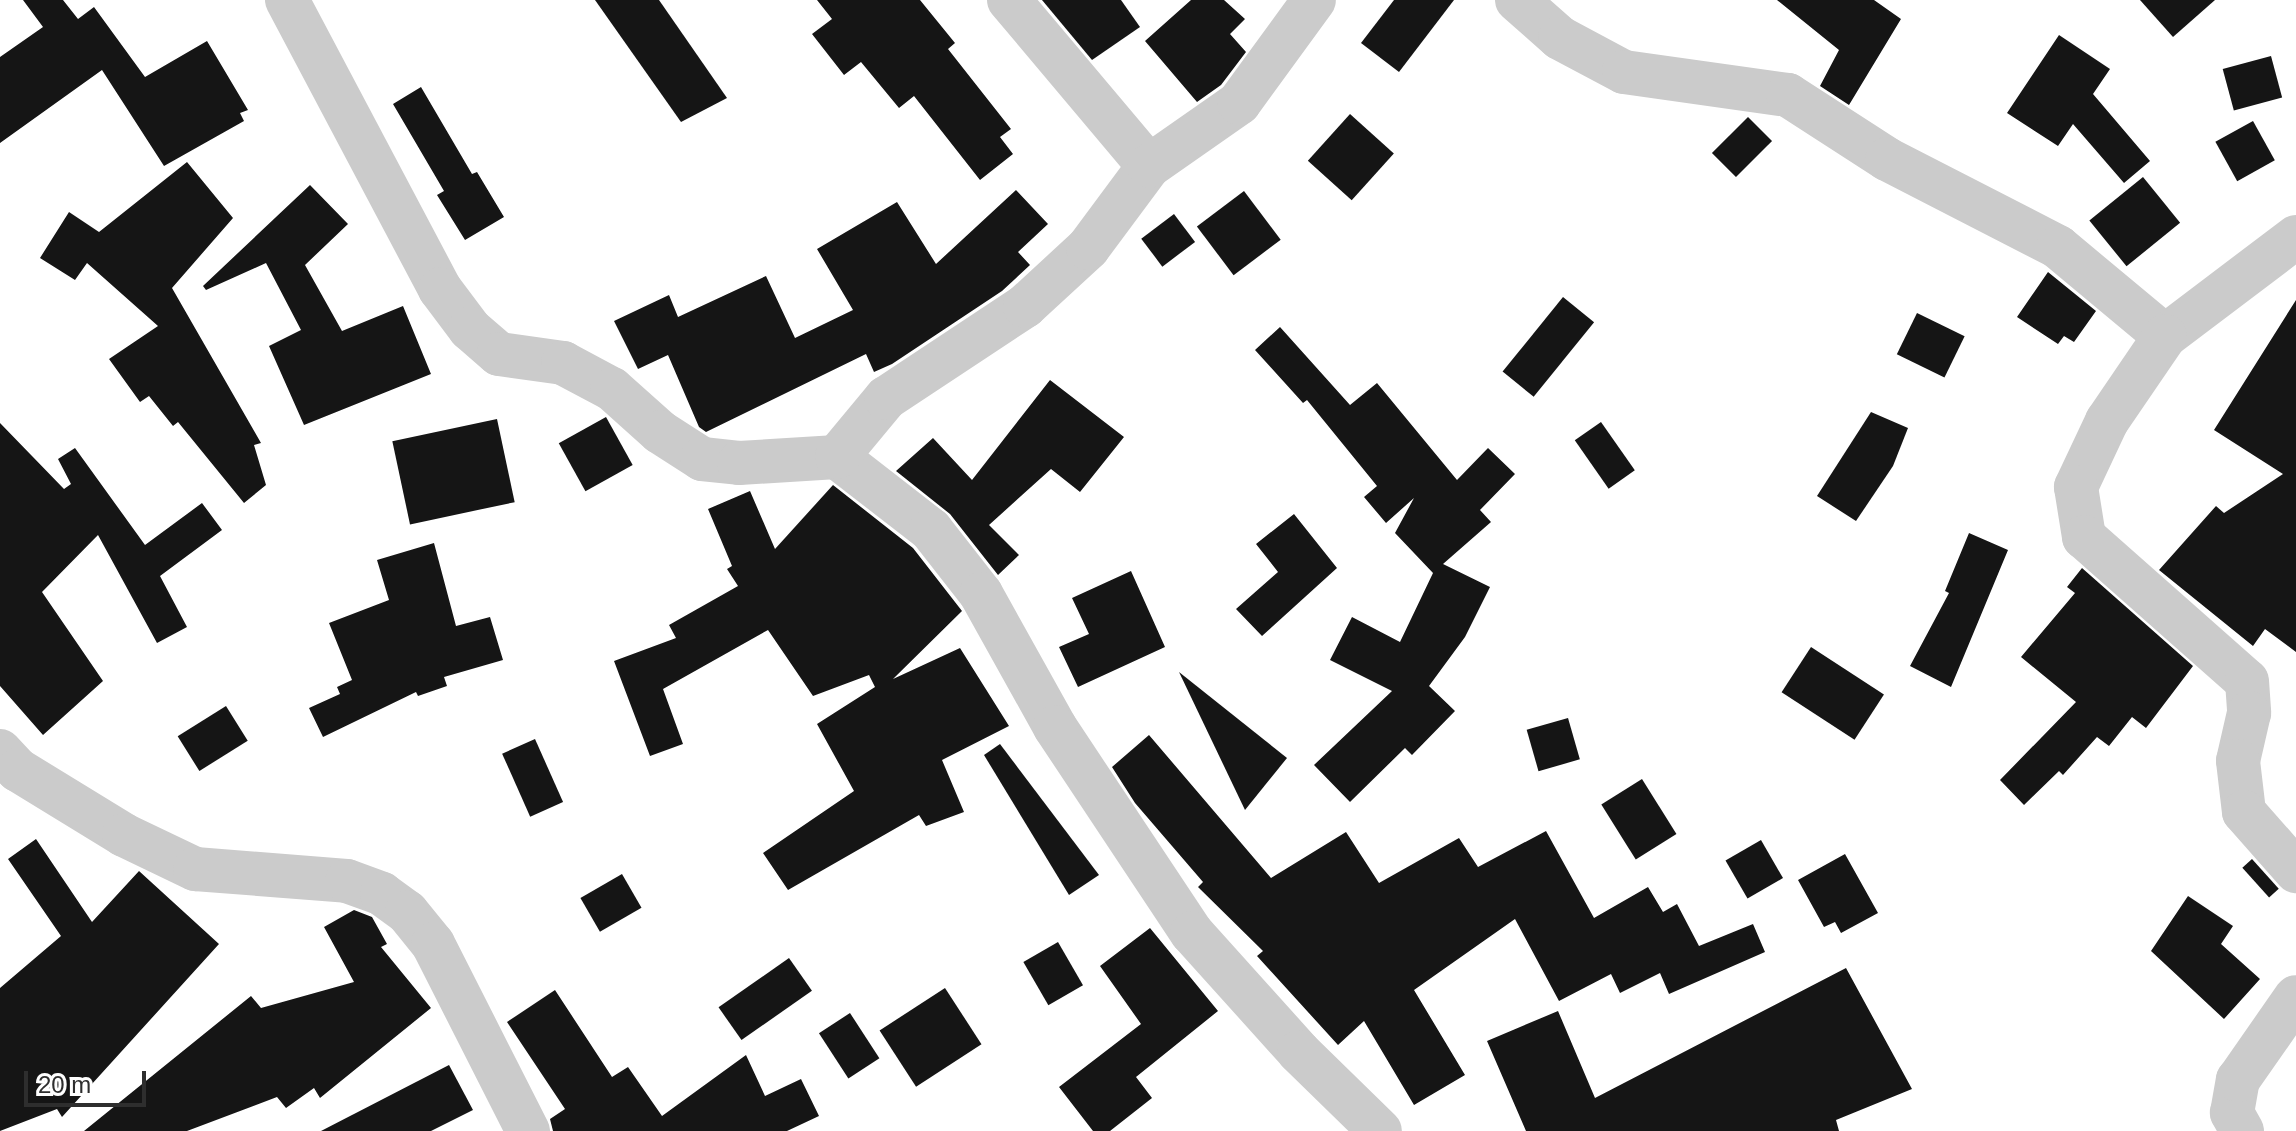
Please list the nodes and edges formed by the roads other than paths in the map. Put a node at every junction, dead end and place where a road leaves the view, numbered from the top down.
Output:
1 (287, 0) edge
2 (1009, 0) edge
3 (1314, 0) edge
4 (1517, 0) edge
5 (1149, 166) junction
6 (2296, 237) edge
7 (2165, 336) junction
8 (837, 457) junction
9 (0, 751) edge
10 (2296, 871) edge
11 (2296, 997) edge
12 (528, 1131) edge
13 (1380, 1131) edge
14 (2242, 1131) edge

1 - 8 street
2 - 5 street
3 - 5 street
4 - 7 street
5 - 8 street
6 - 7 street
7 - 10 street
8 - 13 street
9 - 12 street
11 - 14 street

